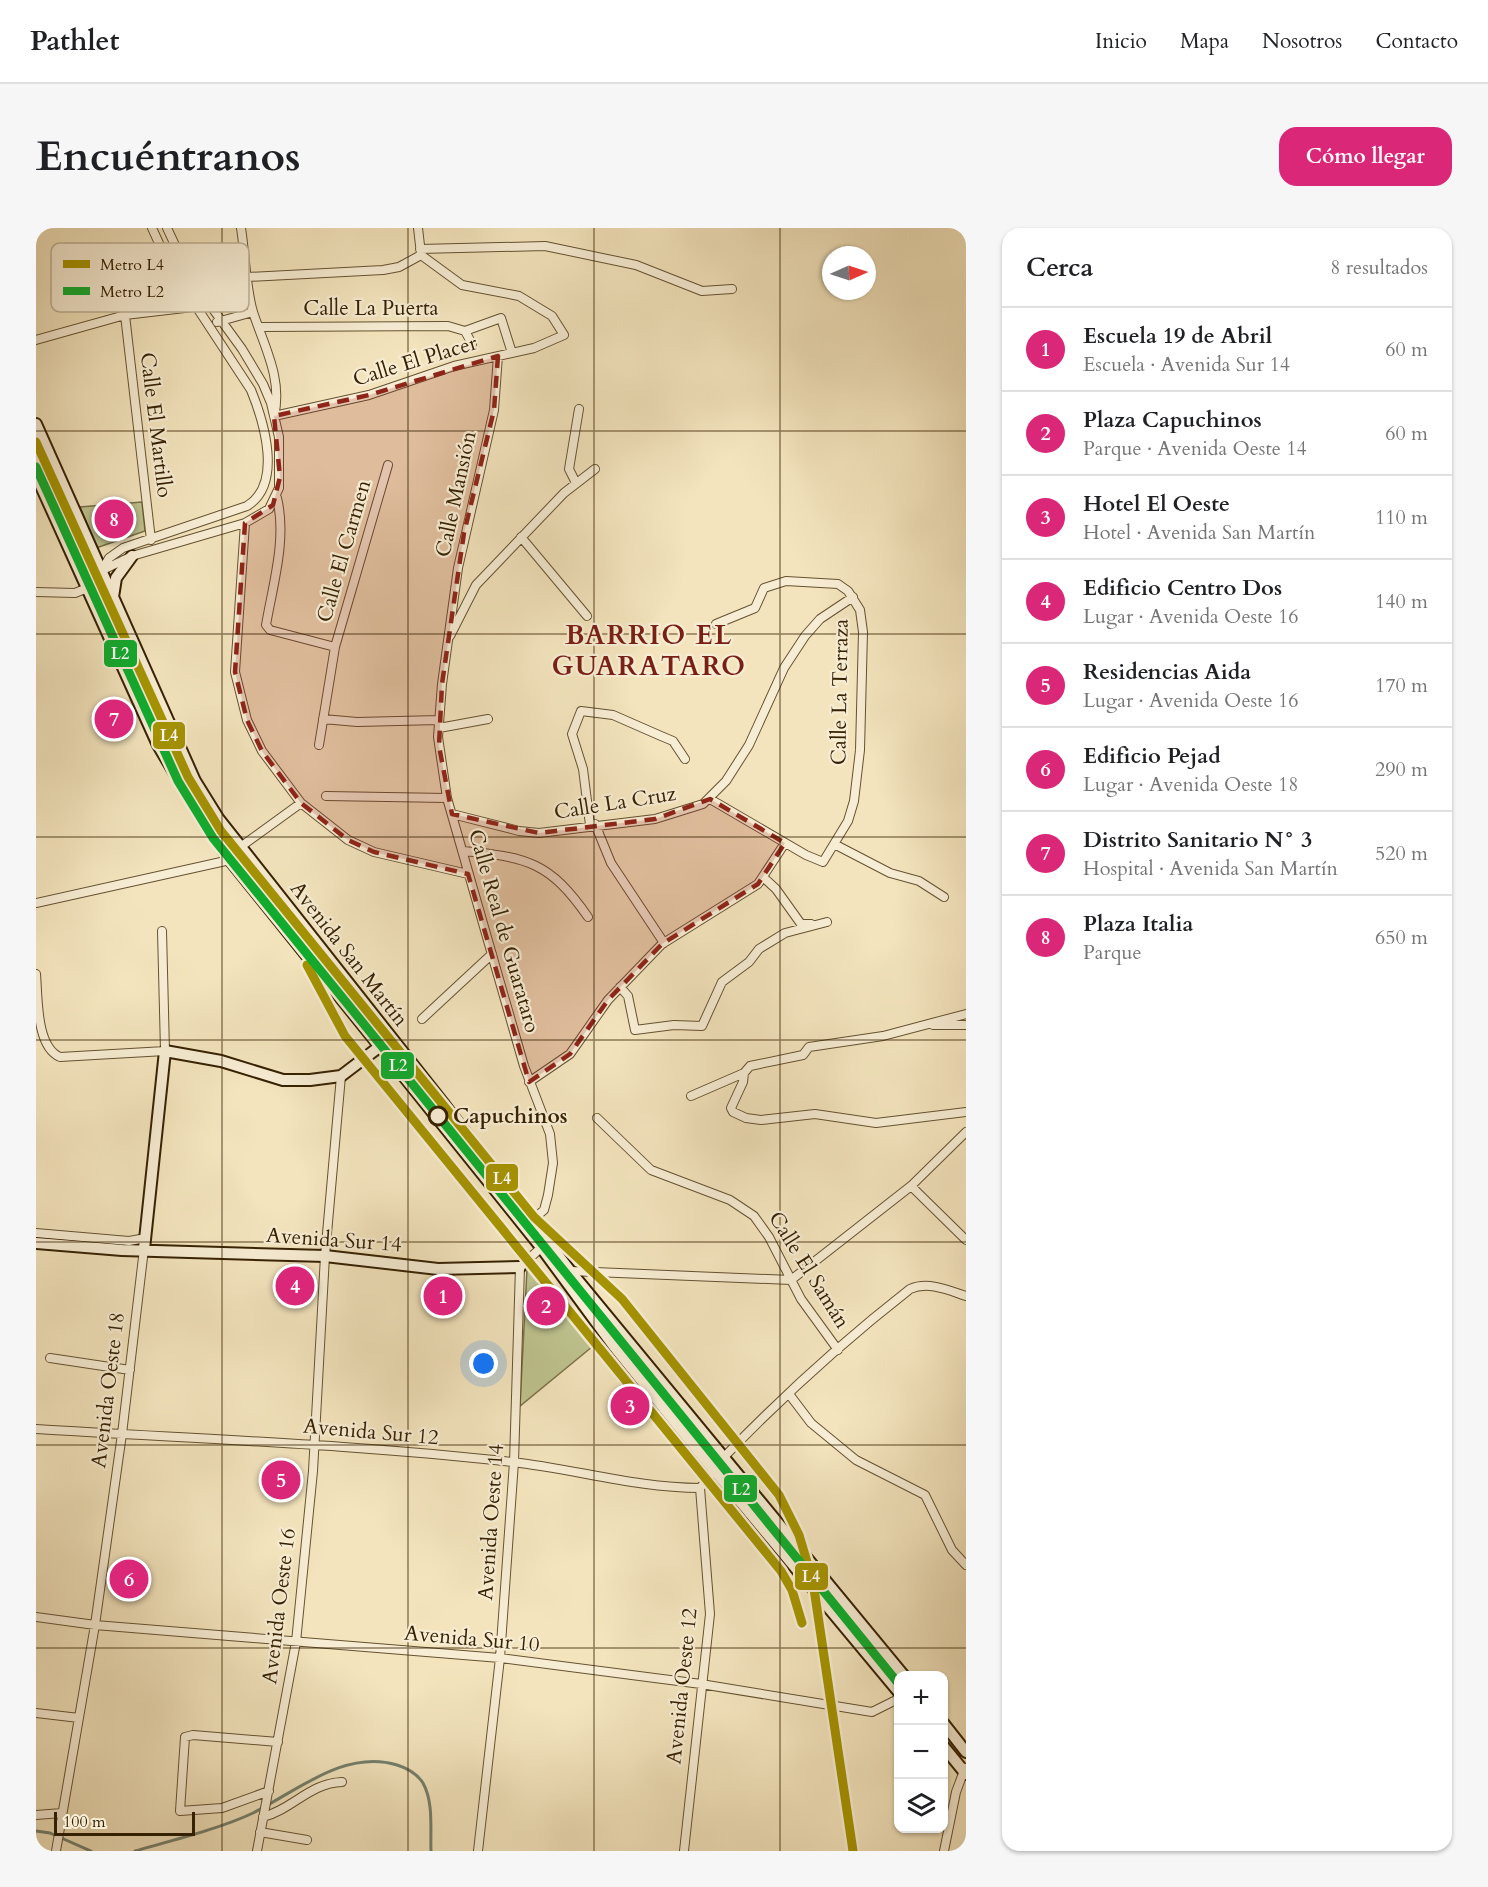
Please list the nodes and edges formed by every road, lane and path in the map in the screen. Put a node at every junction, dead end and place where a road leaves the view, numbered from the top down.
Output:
1 (152, 228) edge
2 (167, 228) edge
3 (241, 228) edge
4 (418, 228) edge
5 (159, 243) edge
6 (174, 243) edge
7 (243, 243) edge
8 (421, 252) junction
9 (249, 277) edge
10 (249, 284) edge
11 (732, 289) dead end
12 (155, 312) edge
13 (198, 312) edge
14 (215, 312) edge
15 (253, 312) junction
16 (125, 315) junction
17 (221, 322) junction
18 (207, 324) junction
19 (260, 327) junction
20 (465, 331) junction
21 (36, 340) edge
22 (472, 344) dead end
23 (512, 352) junction
24 (498, 356) junction
25 (579, 409) dead end
26 (274, 416) junction
27 (36, 424) edge
28 (36, 450) edge
29 (388, 465) dead end
30 (595, 469) dead end
31 (36, 475) edge
32 (576, 483) junction
33 (277, 498) junction
34 (245, 523) junction
35 (521, 537) junction
36 (151, 540) junction
37 (132, 555) junction
38 (102, 571) junction
39 (88, 590) junction
40 (36, 592) edge
41 (113, 597) junction
42 (853, 597) junction
43 (587, 616) dead end
44 (716, 624) dead end
45 (448, 640) junction
46 (335, 647) junction
47 (323, 719) junction
48 (488, 719) dead end
49 (439, 724) junction
50 (165, 737) junction
51 (319, 744) dead end
52 (685, 759) dead end
53 (195, 781) junction
54 (326, 796) dead end
55 (447, 798) junction
56 (710, 799) junction
57 (191, 801) junction
58 (301, 803) junction
59 (452, 814) junction
60 (592, 825) junction
61 (785, 843) junction
62 (834, 844) junction
63 (239, 848) junction
64 (463, 851) junction
65 (230, 860) junction
66 (468, 874) junction
67 (763, 877) junction
68 (944, 897) dead end
69 (37, 902) edge
70 (588, 917) dead end
71 (162, 932) dead end
72 (664, 943) junction
73 (492, 954) junction
74 (36, 974) edge
75 (620, 987) junction
76 (966, 1014) edge
77 (422, 1019) dead end
78 (925, 1025) junction
79 (966, 1025) edge
80 (390, 1038) junction
81 (379, 1048) junction
82 (165, 1052) junction
83 (744, 1073) junction
84 (341, 1076) junction
85 (529, 1082) junction
86 (691, 1096) dead end
87 (966, 1112) edge
88 (597, 1118) dead end
89 (966, 1132) edge
90 (911, 1185) junction
91 (531, 1221) junction
92 (36, 1233) edge
93 (146, 1238) junction
94 (966, 1240) edge
95 (36, 1244) edge
96 (544, 1245) junction
97 (144, 1250) junction
98 (325, 1256) junction
99 (520, 1268) junction
100 (570, 1271) junction
101 (791, 1280) junction
102 (966, 1296) edge
103 (838, 1350) junction
104 (50, 1358) dead end
105 (130, 1370) junction
106 (789, 1394) junction
107 (36, 1429) edge
108 (122, 1434) junction
109 (315, 1445) junction
110 (724, 1457) junction
111 (514, 1462) junction
112 (716, 1471) junction
113 (700, 1488) junction
114 (966, 1565) edge
115 (36, 1617) edge
116 (95, 1625) junction
117 (296, 1642) junction
118 (500, 1658) junction
119 (900, 1671) edge
120 (701, 1684) junction
121 (894, 1686) edge
122 (894, 1701) edge
123 (36, 1713) edge
124 (79, 1718) junction
125 (945, 1725) edge
126 (278, 1742) junction
127 (948, 1751) edge
128 (966, 1752) edge
129 (965, 1771) edge
130 (342, 1782) dead end
131 (268, 1792) junction
132 (62, 1813) junction
133 (36, 1815) edge
134 (264, 1816) junction
135 (260, 1832) junction
136 (307, 1839) dead end
137 (56, 1849) edge
138 (257, 1851) edge
139 (478, 1851) edge
140 (684, 1851) edge
141 (944, 1851) edge

1 - 5 street
2 - 6 street
3 - 7 street
4 - 8 street
8 - 9 street
8 - 11 street
8 - 23 street, Calle El Placer
10 - 15 street
12 - 16 street
13 - 18 street
14 - 17 street
15 - 17 street
15 - 19 street
16 - 21 street
16 - 36 street, Calle El Martillo
17 - 18 street
17 - 26 street
18 - 36 street
19 - 20 street, Calle La Puerta
19 - 26 street
20 - 22 street, Calle La Puerta
20 - 23 street
23 - 24 street, Calle El Placer
24 - 26 street, Calle El Placer
24 - 45 street, Calle Mansión
25 - 32 street
26 - 33 street
27 - 38 main road, Avenida San Martín
28 - 50 main road, bridge
29 - 46 street, Calle El Carmen
30 - 32 street
31 - 39 main road, Avenida San Martín
32 - 35 street
33 - 34 street
33 - 46 street, Calle El Carmen
34 - 37 street
34 - 58 street
35 - 43 street
35 - 45 street
36 - 38 street
37 - 38 street
37 - 41 main road
38 - 39 street
38 - 41 main road, Avenida San Martín
39 - 40 street
39 - 57 main road, Avenida San Martín
41 - 53 main road, Avenida San Martín
42 - 44 street, Calle La Terraza
42 - 56 street, Calle La Cruz
42 - 62 street, Calle La Terraza
45 - 49 street, Calle Real de Guarataro
46 - 47 street, Calle El Carmen
47 - 49 street
47 - 51 street, Calle El Carmen
48 - 49 street
49 - 55 street, Calle Real de Guarataro
50 - 53 main road
50 - 57 main road
52 - 60 street
53 - 63 main road, Avenida San Martín
54 - 55 street
55 - 59 street, Calle Real de Guarataro
56 - 60 street, Calle La Cruz
56 - 61 street
57 - 65 main road, Avenida San Martín
58 - 63 street
58 - 66 street
59 - 60 street, Calle La Cruz
59 - 64 street, Calle Real de Guarataro
60 - 72 street
61 - 62 street, Calle La Terraza
61 - 67 street
62 - 68 street
63 - 80 main road, Avenida San Martín
64 - 66 street, Calle Real de Guarataro
64 - 70 street
65 - 69 street
65 - 81 main road, Avenida San Martín
66 - 73 street, Calle Real de Guarataro
67 - 72 street
67 - 75 street
71 - 82 street, Avenida Oeste 18
72 - 75 street
73 - 77 street
73 - 85 street, Calle Real de Guarataro
74 - 82 street
75 - 85 street
76 - 78 street
78 - 79 street
78 - 83 street
80 - 81 main road
80 - 91 main road, Avenida San Martín
81 - 84 main road
81 - 96 main road, Avenida San Martín
82 - 84 main road
82 - 93 main road, Avenida Oeste 18
83 - 86 street
83 - 87 street
84 - 98 street, Avenida Oeste 16
85 - 91 street, Calle Real de Guarataro
88 - 101 street, Calle El Samán
89 - 90 street
90 - 94 street
90 - 101 street
91 - 96 main road, Avenida San Martín
92 - 93 street
93 - 97 main road, Avenida Oeste 18
95 - 97 main road, Avenida Sur 14
96 - 99 street
96 - 100 main road, Avenida San Martín
96 - 112 main road, Avenida San Martín
97 - 98 main road, Avenida Sur 14
97 - 105 street, Avenida Oeste 18
98 - 99 main road, Avenida Sur 14
98 - 109 street, Avenida Oeste 16
99 - 111 street, Avenida Oeste 14
100 - 101 street
100 - 110 main road, Avenida San Martín
101 - 103 street, Calle El Samán
102 - 103 street
103 - 106 street
104 - 105 street
105 - 108 street, Avenida Oeste 18
106 - 110 street
106 - 114 street
107 - 108 street, Avenida Sur 12
108 - 109 street, Avenida Sur 12
108 - 116 street, Avenida Oeste 18
109 - 111 street, Avenida Sur 12
109 - 117 street, Avenida Oeste 16
110 - 112 street
110 - 119 main road, Avenida San Martín
111 - 113 street, Avenida Sur 12
111 - 118 street, Avenida Oeste 14
112 - 113 street
112 - 121 main road, Avenida San Martín
113 - 120 street, Avenida Oeste 12
115 - 116 street, Avenida Sur 10
116 - 117 street, Avenida Sur 10
116 - 124 street, Avenida Oeste 18
117 - 118 street, Avenida Sur 10
117 - 126 street, Avenida Oeste 16
118 - 120 street, Avenida Sur 10
118 - 139 street, Avenida Oeste 14
120 - 122 street, Avenida Sur 10
120 - 140 street, Avenida Oeste 12
123 - 124 street
124 - 132 street, Avenida Oeste 18
125 - 128 main road
126 - 131 street, Avenida Oeste 16
126 - 131 street
127 - 129 main road
129 - 141 street
130 - 134 street
131 - 134 street, Avenida Oeste 16
132 - 133 street
132 - 137 street, Avenida Oeste 18
134 - 135 street, Avenida Oeste 16
135 - 136 street
135 - 138 street, Avenida Oeste 16

